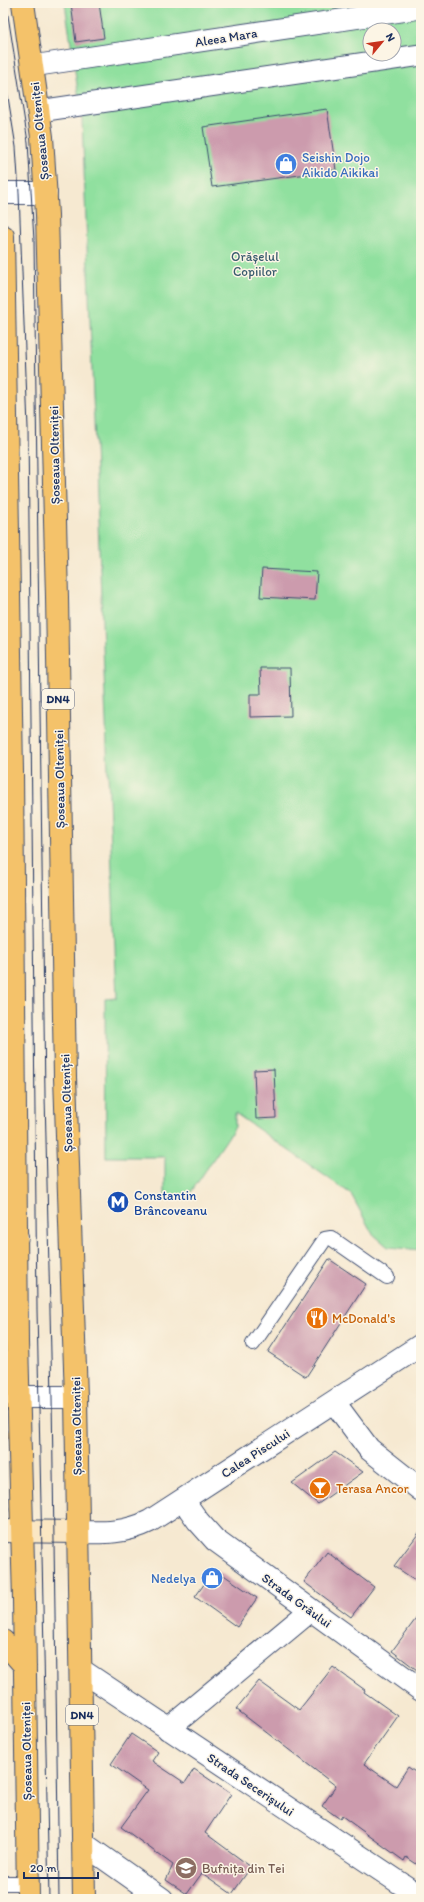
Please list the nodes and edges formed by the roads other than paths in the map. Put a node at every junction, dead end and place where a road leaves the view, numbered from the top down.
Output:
1 (23, 3) edge
2 (421, 8) edge
3 (421, 56) edge
4 (32, 66) junction
5 (39, 111) junction
6 (3, 193) edge
7 (46, 193) junction
8 (3, 236) edge
9 (8, 772) edge
10 (16, 1237) junction
11 (3, 1269) edge
12 (386, 1277) dead end
13 (253, 1344) dead end
14 (421, 1345) edge
15 (11, 1395) edge
16 (76, 1397) junction
17 (334, 1402) junction
18 (421, 1490) edge
19 (183, 1500) junction
20 (13, 1530) edge
21 (78, 1532) junction
22 (310, 1611) junction
23 (3, 1641) edge
24 (25, 1666) junction
25 (81, 1670) junction
26 (421, 1690) edge
27 (168, 1729) junction
28 (84, 1844) junction
29 (3, 1883) edge
30 (28, 1891) edge
31 (421, 1898) edge
32 (84, 1899) edge
33 (162, 1899) edge

1 - 4 main road, Șoseaua Olteniței / DN4
2 - 4 street, Aleea Mara
3 - 5 street
4 - 5 main road, Șoseaua Olteniței / DN4
5 - 7 main road, Șoseaua Olteniței / DN4
6 - 7 street
7 - 16 main road, Șoseaua Olteniței / DN4
8 - 9 main road, Șoseaua Olteniței
9 - 10 main road, Șoseaua Olteniței
10 - 11 main road
10 - 15 main road, Șoseaua Olteniței
12 - 13 lane
14 - 17 street, Calea Piscului
15 - 16 street
15 - 20 main road, Șoseaua Olteniței
16 - 21 main road, Șoseaua Olteniței / DN4
17 - 18 street
17 - 19 street, Calea Piscului
19 - 21 street, Calea Piscului
19 - 22 street, Strada Grâului
20 - 21 main road
20 - 24 main road, Șoseaua Olteniței
21 - 25 main road, Șoseaua Olteniței / DN4
22 - 26 street, Strada Grâului
22 - 27 street
23 - 24 main road
24 - 30 main road, Șoseaua Olteniței
25 - 27 street, Strada Secerișului
25 - 28 main road, Șoseaua Olteniței / DN4
27 - 31 street, Strada Secerișului
28 - 32 main road, Șoseaua Olteniței / DN4
28 - 33 street
29 - 30 lane

